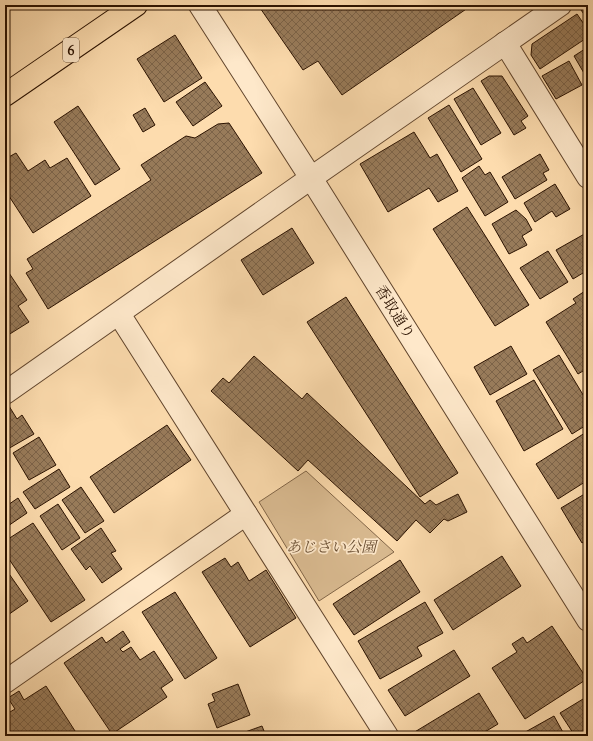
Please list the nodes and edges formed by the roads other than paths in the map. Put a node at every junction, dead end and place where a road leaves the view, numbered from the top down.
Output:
1 (136, 5) edge
2 (200, 5) edge
3 (560, 5) edge
4 (505, 43) junction
5 (5, 95) edge
6 (588, 177) edge
7 (311, 178) junction
8 (119, 314) junction
9 (5, 393) edge
10 (246, 514) junction
11 (588, 620) edge
12 (5, 682) edge
13 (387, 736) edge

1 - 5 main road, 6
2 - 7 street, 香取通り
3 - 4 street
4 - 6 street
4 - 7 street
7 - 8 street
7 - 11 street, 香取通り
8 - 9 street
8 - 10 street
10 - 12 street
10 - 13 street

